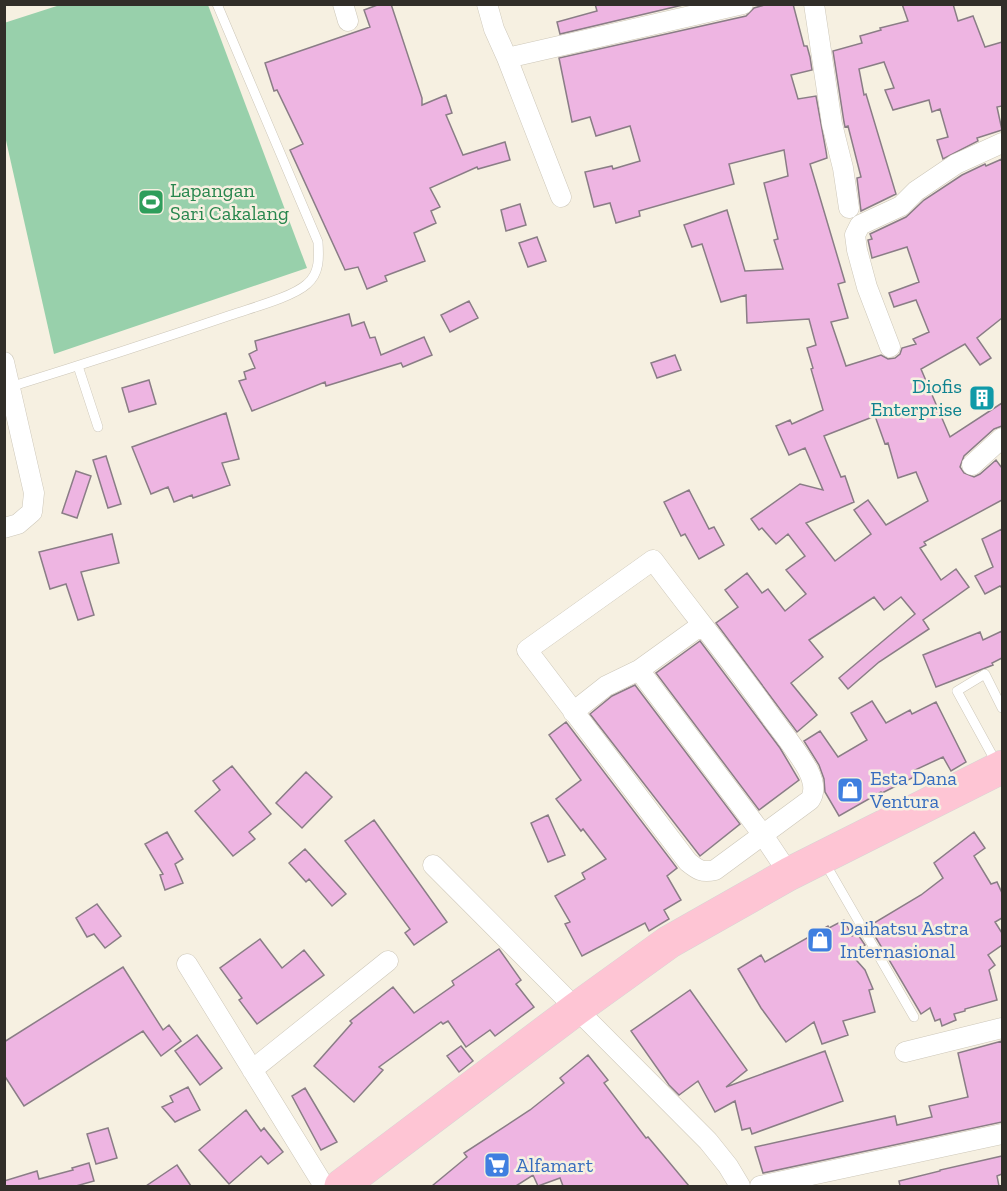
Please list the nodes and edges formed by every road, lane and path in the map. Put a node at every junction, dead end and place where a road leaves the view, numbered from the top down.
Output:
1 (217, 4) edge
2 (487, 4) edge
3 (743, 4) edge
4 (814, 4) edge
5 (507, 58) junction
6 (1002, 143) edge
7 (561, 197) dead end
8 (849, 208) dead end
9 (890, 347) dead end
10 (4, 362) edge
11 (78, 366) junction
12 (10, 387) junction
13 (98, 427) dead end
14 (1002, 438) edge
15 (972, 465) dead end
16 (4, 528) edge
17 (704, 629) junction
18 (639, 670) junction
19 (1002, 708) edge
20 (573, 712) junction
21 (1001, 768) edge
22 (763, 835) junction
23 (822, 858) junction
24 (433, 865) dead end
25 (789, 874) junction
26 (388, 961) dead end
27 (187, 964) dead end
28 (576, 1009) junction
29 (914, 1017) dead end
30 (1002, 1028) edge
31 (905, 1052) dead end
32 (252, 1070) junction
33 (1002, 1134) edge
34 (324, 1186) edge
35 (341, 1186) edge
36 (740, 1186) edge
37 (760, 1186) edge

1 - 11 lane
2 - 5 street
3 - 5 street
4 - 8 street
5 - 7 street
6 - 9 street
10 - 12 street
11 - 12 lane
11 - 13 lane
12 - 16 street
14 - 15 street
17 - 18 street
17 - 20 street
17 - 22 street
18 - 20 street
18 - 22 street
19 - 21 lane
20 - 22 street
21 - 23 highway
22 - 25 street
23 - 25 highway
23 - 29 lane
24 - 28 street
25 - 28 highway
26 - 32 street
27 - 32 street
28 - 35 highway
28 - 36 street
30 - 31 street
32 - 34 street
33 - 37 street

